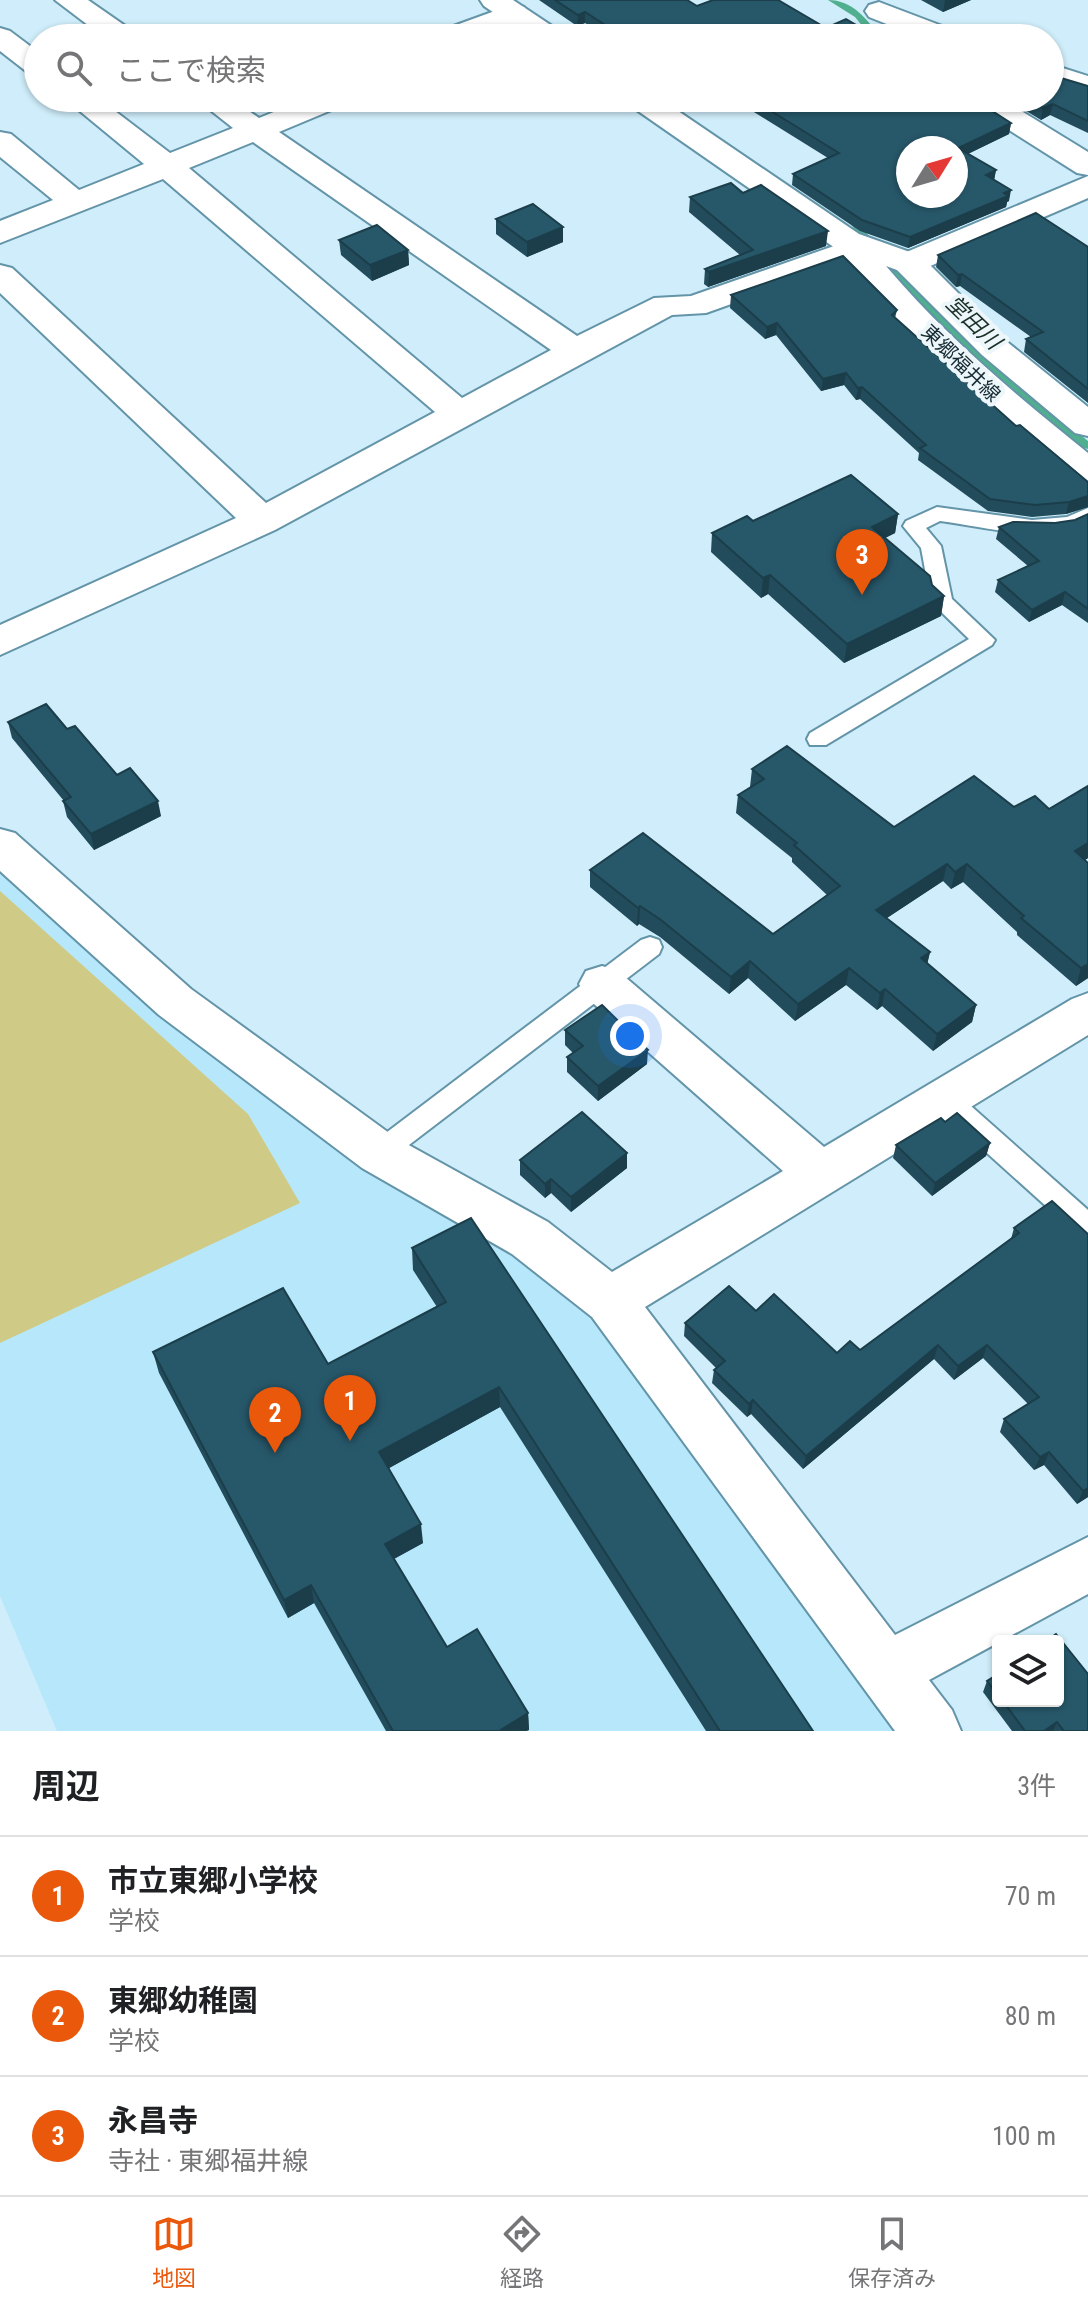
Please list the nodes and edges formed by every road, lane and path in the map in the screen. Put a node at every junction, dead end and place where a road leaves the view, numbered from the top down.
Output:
1 (69, 0) edge
2 (869, 6) edge
3 (504, 7) edge
4 (104, 24) edge
5 (473, 24) edge
6 (530, 24) edge
7 (884, 24) edge
8 (913, 24) edge
9 (0, 37) edge
10 (24, 55) edge
11 (1064, 78) edge
12 (1088, 86) edge
13 (97, 112) edge
14 (230, 112) edge
15 (300, 112) edge
16 (659, 112) edge
17 (1001, 112) edge
18 (256, 130) junction
19 (0, 141) edge
20 (167, 166) junction
21 (1088, 166) edge
22 (1088, 186) edge
23 (75, 202) junction
24 (0, 233) edge
25 (850, 245) junction
26 (899, 259) junction
27 (0, 275) edge
28 (575, 351) junction
29 (458, 413) junction
30 (1088, 425) edge
31 (1088, 472) edge
32 (1088, 515) edge
33 (262, 521) junction
34 (0, 641) edge
35 (818, 739) dead end
36 (0, 845) edge
37 (650, 947) dead end
38 (602, 984) junction
39 (1088, 1012) edge
40 (945, 1099) junction
41 (379, 1153) junction
42 (821, 1174) junction
43 (1088, 1227) edge
44 (610, 1301) junction
45 (1088, 1564) edge
46 (885, 1672) junction
47 (931, 1731) edge

1 - 4 street
2 - 7 street
2 - 8 street
3 - 5 street
3 - 6 street
9 - 10 street
11 - 12 street
13 - 20 street
14 - 18 street
15 - 18 street
16 - 25 street, 東郷福井線
17 - 21 street
18 - 20 street
18 - 28 street
19 - 23 street
20 - 23 street
20 - 29 street
22 - 26 street
23 - 24 street
25 - 26 street, 東郷福井線
25 - 28 street
25 - 31 street, 東郷福井線
26 - 30 street, 東郷福井線
27 - 33 street
28 - 29 street
29 - 33 street
32 - 35 lane
33 - 34 street
36 - 41 street
37 - 38 lane
38 - 41 lane
38 - 42 street
39 - 40 street
40 - 42 street
40 - 43 lane
41 - 44 street
42 - 44 street
44 - 46 street
45 - 46 street
46 - 47 street

